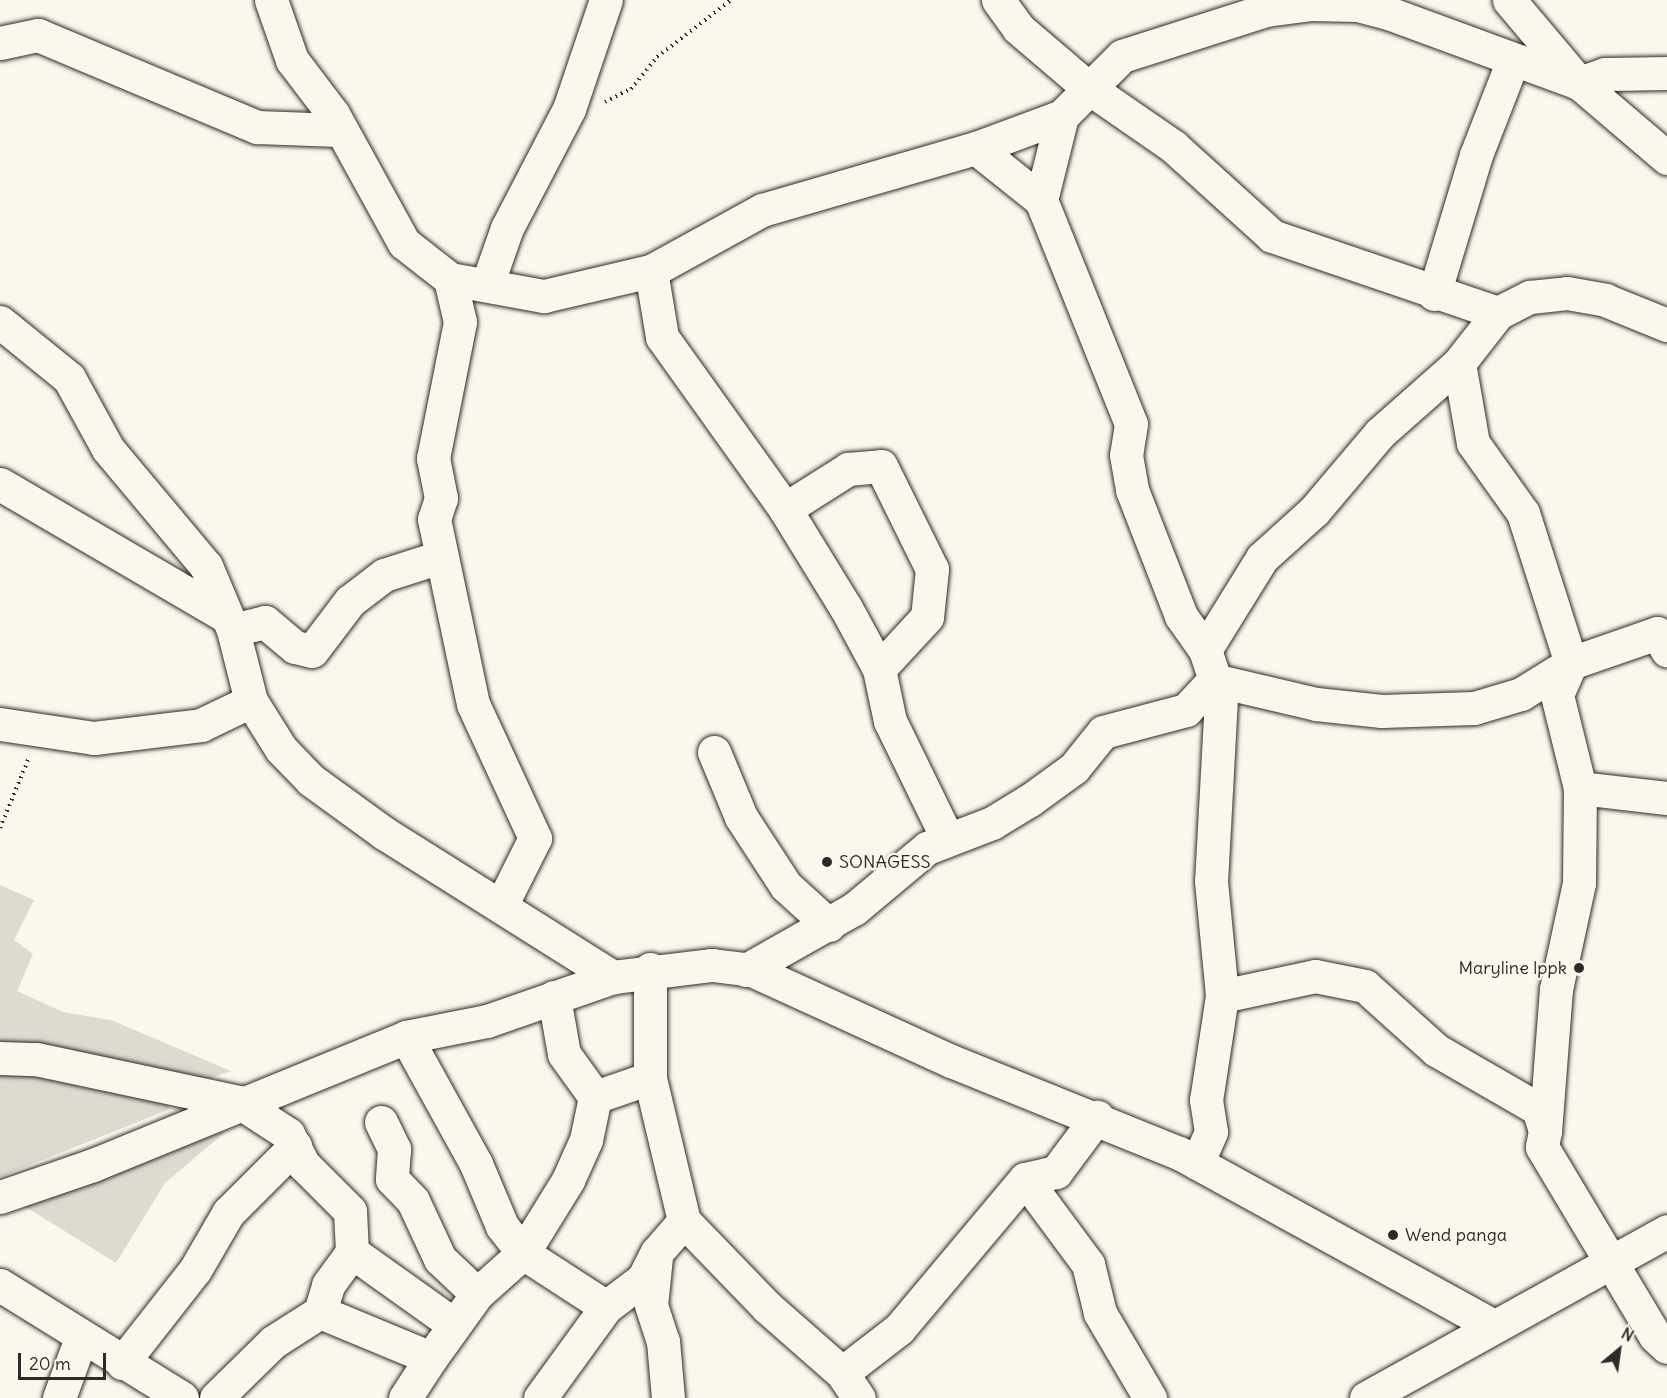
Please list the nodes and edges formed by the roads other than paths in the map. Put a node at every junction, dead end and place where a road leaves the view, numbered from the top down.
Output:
1 (271, 0) edge
2 (606, 0) edge
3 (998, 0) edge
4 (1509, 0) edge
5 (0, 43) edge
6 (1513, 60) junction
7 (1667, 73) edge
8 (1579, 83) junction
9 (1086, 86) junction
10 (1062, 116) junction
11 (338, 130) junction
12 (976, 148) junction
13 (1667, 158) edge
14 (1041, 200) junction
15 (651, 271) junction
16 (450, 279) junction
17 (487, 285) junction
18 (1434, 294) junction
19 (1498, 313) junction
20 (0, 322) edge
21 (1667, 325) edge
22 (1459, 363) junction
23 (0, 483) edge
24 (785, 509) junction
25 (440, 557) junction
26 (230, 623) junction
27 (1667, 650) edge
28 (1571, 663) junction
29 (1210, 665) junction
30 (879, 669) junction
31 (251, 701) junction
32 (0, 724) edge
33 (714, 752) dead end
34 (1580, 788) junction
35 (1667, 798) edge
36 (947, 837) junction
37 (501, 906) junction
38 (829, 925) junction
39 (650, 969) junction
40 (746, 969) junction
41 (613, 977) junction
42 (1222, 996) junction
43 (554, 997) junction
44 (406, 1037) junction
45 (0, 1058) edge
46 (650, 1078) junction
47 (596, 1097) junction
48 (239, 1102) junction
49 (1097, 1117) junction
50 (381, 1122) dead end
51 (1545, 1131) junction
52 (295, 1146) junction
53 (1197, 1163) junction
54 (1025, 1179) junction
55 (0, 1197) edge
56 (684, 1221) junction
57 (1667, 1231) edge
58 (352, 1252) junction
59 (657, 1252) junction
60 (523, 1253) junction
61 (1609, 1260) junction
62 (0, 1285) edge
63 (477, 1294) junction
64 (606, 1307) junction
65 (320, 1312) junction
66 (453, 1324) junction
67 (1492, 1325) junction
68 (81, 1338) junction
69 (1667, 1347) edge
70 (431, 1358) junction
71 (122, 1363) junction
72 (851, 1386) edge
73 (59, 1398) edge
74 (182, 1398) edge
75 (216, 1398) edge
76 (405, 1398) edge
77 (540, 1398) edge
78 (668, 1398) edge
79 (1150, 1398) edge
80 (1366, 1398) edge

1 - 11 street
2 - 17 street
3 - 9 street
4 - 8 street
5 - 11 street
6 - 8 street
6 - 9 street
6 - 18 street
7 - 8 street
8 - 13 street
9 - 10 street
9 - 18 street
10 - 12 street
10 - 14 street
11 - 16 street
12 - 14 street
12 - 15 street
14 - 29 street
15 - 17 street
15 - 24 street
16 - 17 street
16 - 25 street
18 - 19 street
19 - 21 street
19 - 22 street
20 - 26 street
22 - 28 street
22 - 29 street
23 - 26 street
24 - 30 street
24 - 30 street
25 - 26 street
25 - 37 street
26 - 31 street
27 - 28 street
28 - 29 street
28 - 34 street
29 - 36 street
29 - 42 street
30 - 36 street
31 - 32 street
31 - 37 street
33 - 38 street
34 - 35 street
34 - 51 street
36 - 38 street
37 - 41 street
38 - 40 street
39 - 40 street
39 - 41 street
39 - 46 street
40 - 49 street
41 - 43 street
42 - 51 street
42 - 53 street
43 - 44 street
43 - 47 street
44 - 48 street
44 - 60 street
45 - 48 street
46 - 47 street
46 - 56 street
47 - 60 street
48 - 52 street
48 - 55 street
49 - 53 street
49 - 54 street
50 - 63 street
51 - 61 street
52 - 58 street
52 - 71 street
53 - 67 street
54 - 72 street
54 - 79 street
56 - 59 street
56 - 72 street
57 - 61 street
58 - 65 street
58 - 66 street
59 - 64 street
59 - 78 street
60 - 63 street
60 - 64 street
61 - 67 street
61 - 69 street
62 - 68 street
63 - 66 street
64 - 77 street
65 - 70 street
65 - 75 street
66 - 70 street
67 - 80 street
68 - 71 street
68 - 73 street
70 - 76 street
71 - 74 street

